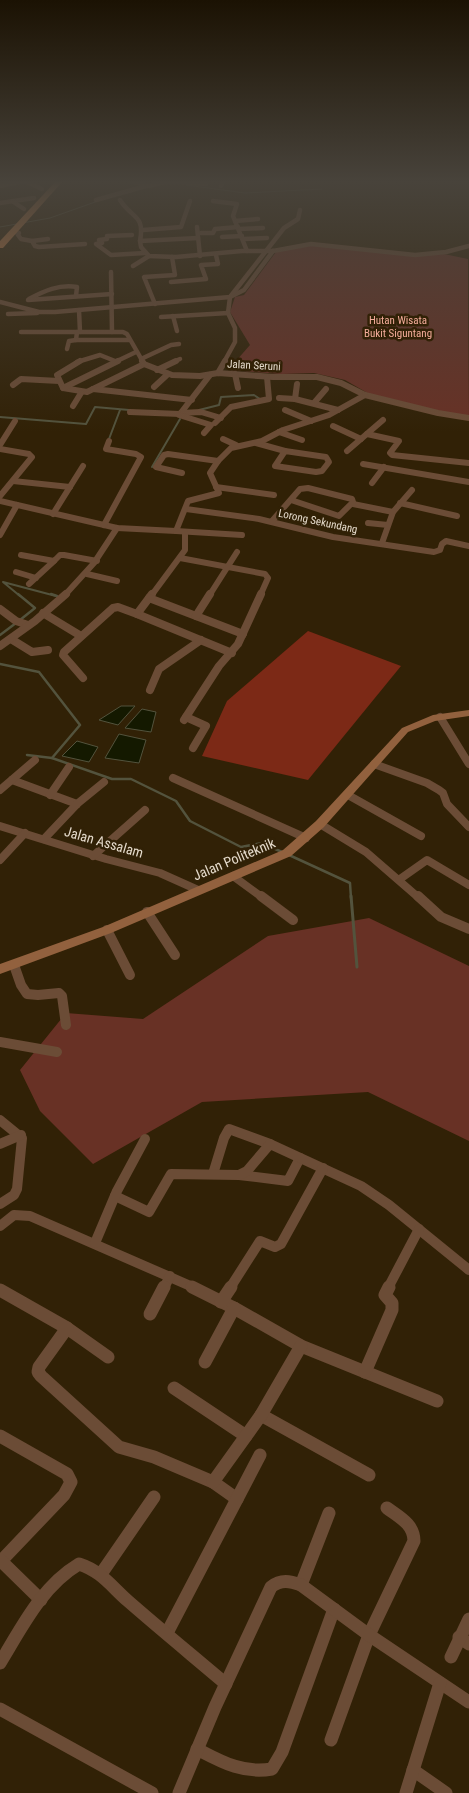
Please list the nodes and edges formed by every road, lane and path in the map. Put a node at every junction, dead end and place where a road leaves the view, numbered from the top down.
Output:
1 (176, 265) edge
2 (207, 265) edge
3 (255, 265) edge
4 (263, 265) edge
5 (111, 272) dead end
6 (175, 276) junction
7 (178, 281) junction
8 (171, 282) dead end
9 (112, 294) junction
10 (76, 296) junction
11 (230, 296) junction
12 (28, 300) junction
13 (0, 302) edge
14 (155, 304) junction
15 (18, 305) junction
16 (112, 308) junction
17 (79, 310) junction
18 (39, 312) junction
19 (228, 313) junction
20 (8, 314) dead end
21 (173, 316) junction
22 (161, 317) dead end
23 (177, 331) dead end
24 (22, 332) dead end
25 (78, 332) junction
26 (112, 332) junction
27 (76, 340) junction
28 (129, 340) junction
29 (178, 344) dead end
30 (67, 348) dead end
31 (136, 352) junction
32 (180, 358) dead end
33 (115, 361) junction
34 (142, 361) junction
35 (158, 370) junction
36 (218, 373) junction
37 (168, 374) junction
38 (235, 374) junction
39 (210, 375) junction
40 (267, 377) junction
41 (59, 381) junction
42 (297, 384) dead end
43 (13, 385) dead end
44 (154, 387) dead end
45 (63, 388) junction
46 (238, 388) dead end
47 (93, 389) junction
48 (326, 389) dead end
49 (81, 393) junction
50 (365, 395) junction
51 (279, 398) dead end
52 (295, 398) junction
53 (192, 400) junction
54 (314, 403) junction
55 (72, 406) dead end
56 (286, 410) dead end
57 (338, 410) junction
58 (130, 412) dead end
59 (181, 413) junction
60 (220, 418) junction
61 (469, 418) edge
62 (383, 420) dead end
63 (15, 421) dead end
64 (311, 421) junction
65 (215, 423) dead end
66 (333, 426) dead end
67 (280, 432) junction
68 (204, 433) dead end
69 (367, 434) junction
70 (361, 438) junction
71 (224, 439) dead end
72 (302, 440) dead end
73 (109, 441) dead end
74 (256, 443) junction
75 (0, 445) edge
76 (236, 446) junction
77 (0, 449) edge
78 (284, 451) junction
79 (347, 451) dead end
80 (218, 461) junction
81 (469, 463) edge
82 (363, 464) dead end
83 (83, 466) dead end
84 (384, 467) junction
85 (182, 472) dead end
86 (13, 481) junction
87 (469, 482) edge
88 (372, 483) dead end
89 (70, 487) junction
90 (216, 487) junction
91 (412, 490) dead end
92 (274, 494) dead end
93 (0, 496) edge
94 (291, 500) junction
95 (0, 501) edge
96 (400, 503) junction
97 (353, 504) junction
98 (17, 505) junction
99 (186, 509) junction
100 (393, 512) junction
101 (53, 514) junction
102 (457, 516) dead end
103 (272, 521) junction
104 (368, 523) dead end
105 (104, 525) junction
106 (388, 525) junction
107 (117, 528) junction
108 (176, 531) junction
109 (185, 532) junction
110 (0, 536) edge
111 (242, 536) dead end
112 (382, 543) junction
113 (469, 546) edge
114 (237, 552) dead end
115 (21, 555) dead end
116 (180, 558) junction
117 (54, 561) junction
118 (97, 561) junction
119 (227, 568) junction
120 (16, 572) dead end
121 (87, 574) junction
122 (36, 578) junction
123 (117, 581) dead end
124 (29, 584) dead end
125 (149, 598) junction
126 (0, 609) edge
127 (44, 613) junction
128 (137, 614) junction
129 (196, 616) junction
130 (22, 623) junction
131 (243, 634) junction
132 (80, 636) junction
133 (11, 639) junction
134 (201, 640) junction
135 (0, 646) edge
136 (48, 650) dead end
137 (232, 654) junction
138 (83, 678) dead end
139 (150, 690) dead end
140 (469, 713) edge
141 (440, 717) junction
142 (194, 748) dead end
143 (35, 760) dead end
144 (374, 764) junction
145 (469, 764) edge
146 (69, 767) dead end
147 (173, 778) dead end
148 (12, 780) junction
149 (104, 782) dead end
150 (0, 790) edge
151 (50, 795) junction
152 (348, 795) junction
153 (77, 804) junction
154 (144, 810) dead end
155 (320, 824) junction
156 (0, 826) edge
157 (469, 827) edge
158 (25, 833) junction
159 (421, 836) dead end
160 (306, 838) junction
161 (44, 839) junction
162 (93, 856) junction
163 (0, 860) edge
164 (233, 876) junction
165 (400, 879) junction
166 (469, 885) edge
167 (198, 890) junction
168 (147, 912) junction
169 (293, 920) dead end
170 (469, 929) edge
171 (107, 930) junction
172 (175, 955) dead end
173 (14, 965) junction
174 (0, 969) edge
175 (130, 975) dead end
176 (66, 1025) dead end
177 (0, 1042) edge
178 (57, 1052) dead end
179 (0, 1120) edge
180 (21, 1135) junction
181 (145, 1139) dead end
182 (0, 1144) edge
183 (270, 1144) junction
184 (300, 1158) junction
185 (323, 1168) junction
186 (213, 1174) junction
187 (239, 1175) junction
188 (115, 1196) junction
189 (0, 1204) edge
190 (0, 1226) edge
191 (419, 1229) junction
192 (94, 1243) junction
193 (469, 1270) edge
194 (170, 1276) junction
195 (0, 1290) edge
196 (221, 1302) junction
197 (234, 1308) junction
198 (150, 1314) dead end
199 (67, 1328) junction
200 (301, 1346) junction
201 (108, 1357) dead end
202 (205, 1362) dead end
203 (365, 1372) junction
204 (174, 1388) dead end
205 (437, 1401) dead end
206 (261, 1415) junction
207 (0, 1436) edge
208 (246, 1436) junction
209 (260, 1455) dead end
210 (369, 1475) dead end
211 (213, 1482) junction
212 (154, 1497) dead end
213 (237, 1499) junction
214 (387, 1508) dead end
215 (329, 1513) dead end
216 (1, 1560) edge
217 (101, 1574) junction
218 (300, 1585) junction
219 (41, 1600) junction
220 (334, 1610) junction
221 (469, 1619) edge
222 (167, 1633) junction
223 (369, 1635) junction
224 (464, 1641) edge
225 (450, 1657) dead end
226 (0, 1663) edge
227 (440, 1683) junction
228 (226, 1684) junction
229 (469, 1702) edge
230 (0, 1709) edge
231 (331, 1740) dead end
232 (197, 1749) junction
233 (413, 1770) junction
234 (152, 1793) edge
235 (179, 1793) edge
236 (406, 1793) edge
237 (446, 1793) edge

1 - 6 street
2 - 7 street
3 - 11 street
4 - 11 street
5 - 9 street
6 - 7 street
6 - 14 street
7 - 8 street
9 - 10 street
9 - 16 street
10 - 12 street
10 - 12 street
11 - 14 street
11 - 19 street
12 - 15 street
13 - 15 street
14 - 16 street
15 - 18 street
16 - 17 street
16 - 26 street
17 - 18 street
17 - 25 street
18 - 20 street
19 - 21 street
19 - 36 street
21 - 22 street
21 - 23 street
24 - 25 street
25 - 26 street
25 - 27 street
26 - 28 street
27 - 28 street
27 - 30 street
28 - 31 street
29 - 34 street
31 - 33 street
31 - 34 street
32 - 35 street
33 - 41 street
33 - 45 street
34 - 35 street, Jalan Seruni
34 - 47 street
35 - 37 street, Jalan Seruni
36 - 38 street, Jalan Seruni
36 - 39 street, Jalan Seruni
37 - 39 street, Jalan Seruni
37 - 44 street
38 - 40 street, Jalan Seruni
38 - 46 street
39 - 53 street
40 - 50 street, Jalan Seruni
40 - 60 street
41 - 43 street
41 - 45 street
42 - 52 street
45 - 49 street
47 - 49 street
47 - 53 street
48 - 54 street
49 - 55 street
50 - 57 street
50 - 61 street, Jalan Seruni
51 - 52 street
52 - 54 street
53 - 59 street
54 - 57 street
56 - 64 street
57 - 64 street
58 - 59 street
59 - 60 street
59 - 68 street
60 - 65 street
62 - 69 street
63 - 75 street
64 - 67 street
66 - 70 street
67 - 72 street
67 - 74 street
69 - 70 street
69 - 81 street
70 - 79 street
71 - 76 street
73 - 105 street
74 - 76 street
74 - 78 street
76 - 80 street
77 - 86 street
78 - 78 street
80 - 85 street
80 - 90 street
82 - 84 street
83 - 89 street
84 - 87 street
84 - 88 street
86 - 89 street
86 - 93 street
89 - 101 street
90 - 92 street
90 - 99 street
91 - 96 street
94 - 97 street
94 - 97 street
94 - 103 street
95 - 98 street
96 - 100 street
96 - 102 street
97 - 100 street
98 - 101 street
98 - 110 street
99 - 103 street, Lorong Sekundang
99 - 108 street
100 - 106 street
101 - 105 street
103 - 112 street, Lorong Sekundang
104 - 106 street
105 - 107 street
106 - 112 street
107 - 108 street
107 - 118 street
108 - 109 street
109 - 111 street
109 - 116 street
112 - 113 street, Lorong Sekundang
114 - 119 street
115 - 117 street
116 - 119 street
116 - 125 street
117 - 118 street
117 - 122 street
118 - 121 street
119 - 129 street
119 - 131 street
120 - 122 street
121 - 123 street
121 - 127 street
122 - 124 street
125 - 128 street
125 - 129 street
126 - 130 street
127 - 130 street
127 - 132 street
128 - 132 street
128 - 134 street
129 - 131 street
130 - 133 street
131 - 137 street
132 - 138 street
133 - 135 street
133 - 136 street
134 - 137 street
134 - 139 street
137 - 142 street
140 - 141 street, Jalan Politeknik
141 - 144 street, Jalan Politeknik
141 - 145 street
143 - 148 street
144 - 152 street, Jalan Politeknik
144 - 157 street
146 - 151 street
147 - 160 street
148 - 150 street
148 - 151 street
149 - 153 street
151 - 153 street
152 - 155 street, Jalan Politeknik
152 - 159 street
153 - 161 street
154 - 162 street
155 - 160 street, Jalan Politeknik
155 - 165 street
156 - 158 street, Jalan Assalam
158 - 161 street, Jalan Assalam
158 - 163 street
160 - 164 street, Jalan Politeknik
161 - 162 street, Jalan Assalam
162 - 167 street, Jalan Assalam
164 - 167 street, Jalan Politeknik
164 - 169 street
165 - 166 street
165 - 170 street
167 - 168 street, Jalan Politeknik
168 - 171 street, Jalan Politeknik
168 - 172 street
171 - 173 street, Jalan Politeknik
171 - 175 street
173 - 174 street, Jalan Politeknik
173 - 176 street
177 - 178 street
179 - 180 street
180 - 182 street
180 - 189 street
181 - 188 street
183 - 184 street
183 - 186 street
183 - 187 street
184 - 185 street
184 - 187 street
185 - 191 street
185 - 196 street
186 - 187 street
186 - 188 street
188 - 192 street
190 - 192 street
191 - 193 street
191 - 203 street
192 - 194 street
194 - 196 street
194 - 198 street
195 - 199 street
196 - 197 street
197 - 200 street
197 - 202 street
199 - 201 street
199 - 211 street
200 - 203 street
200 - 206 street
203 - 205 street
204 - 208 street
206 - 208 street
206 - 210 street
207 - 216 street
208 - 211 street
209 - 213 street
211 - 213 street
212 - 217 street
213 - 222 street
214 - 223 street
215 - 218 street
216 - 219 street
217 - 219 street
217 - 222 street
218 - 220 street
218 - 228 street
219 - 226 street
220 - 223 street
220 - 232 street
221 - 224 street
222 - 228 street
223 - 227 street
223 - 231 street
224 - 225 street
227 - 229 street
227 - 233 street
228 - 232 street
230 - 234 street
232 - 235 street
233 - 236 street
233 - 237 street

